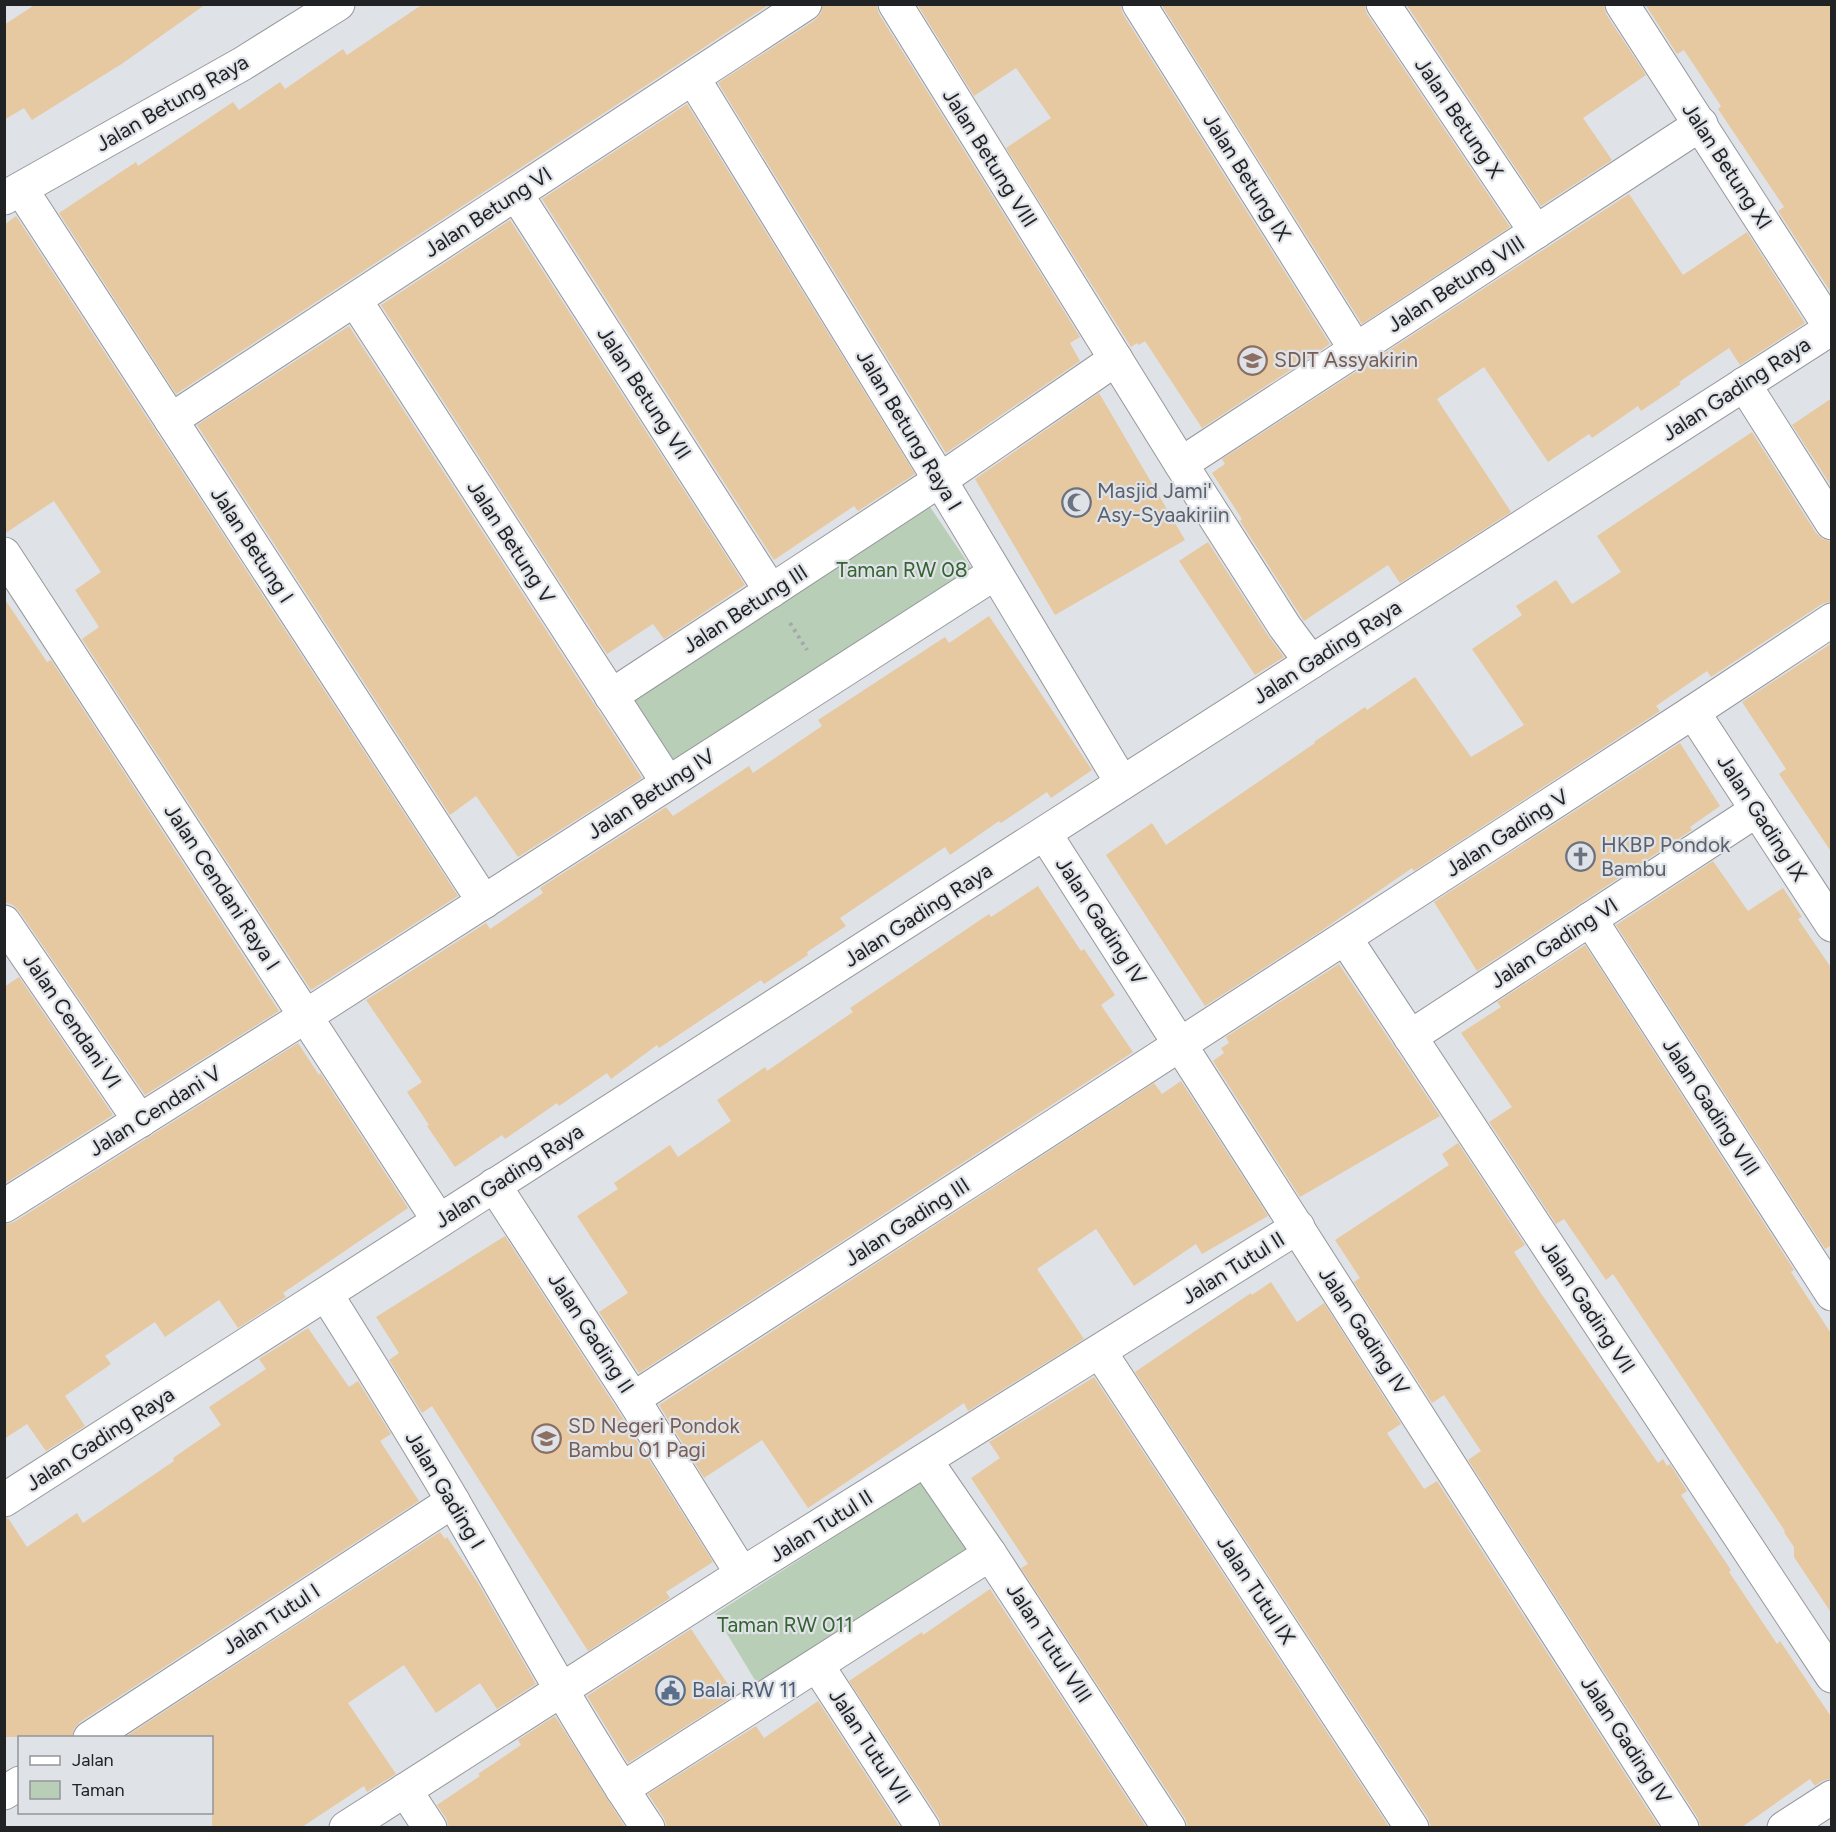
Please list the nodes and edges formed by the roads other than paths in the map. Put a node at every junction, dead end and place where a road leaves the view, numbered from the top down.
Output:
1 (805, 4) edge
2 (895, 4) edge
3 (1139, 4) edge
4 (1383, 4) edge
5 (1622, 4) edge
6 (324, 8) edge
7 (693, 78) junction
8 (1701, 124) junction
9 (13, 193) edge
10 (516, 194) junction
11 (1536, 232) junction
12 (355, 300) junction
13 (1831, 328) edge
14 (1356, 350) junction
15 (1116, 359) junction
16 (1744, 384) junction
17 (171, 420) junction
18 (1181, 464) junction
19 (940, 480) junction
20 (1832, 523) edge
21 (4, 554) edge
22 (995, 573) junction
23 (771, 591) junction
24 (1832, 620) edge
25 (1311, 662) junction
26 (611, 696) junction
27 (1693, 712) junction
28 (668, 783) junction
29 (1122, 783) junction
30 (1757, 810) junction
31 (1045, 834) junction
32 (484, 902) junction
33 (1590, 920) junction
34 (4, 922) edge
35 (1832, 925) edge
36 (1345, 938) junction
37 (15, 960) edge
38 (306, 1016) junction
39 (1410, 1037) junction
40 (1181, 1044) junction
41 (140, 1121) junction
42 (494, 1185) junction
43 (4, 1206) edge
44 (439, 1221) junction
45 (1298, 1227) junction
46 (326, 1294) junction
47 (1832, 1294) edge
48 (1101, 1352) junction
49 (633, 1399) junction
50 (926, 1461) junction
51 (4, 1500) edge
52 (453, 1501) junction
53 (990, 1554) junction
54 (742, 1574) junction
55 (817, 1665) junction
56 (1832, 1676) edge
57 (561, 1689) junction
58 (92, 1736) edge
59 (18, 1784) edge
60 (622, 1789) junction
61 (405, 1790) junction
62 (4, 1793) edge
63 (1832, 1797) edge
64 (346, 1827) edge
65 (430, 1827) edge
66 (648, 1827) edge
67 (923, 1827) edge
68 (1169, 1827) edge
69 (1412, 1827) edge
70 (1682, 1827) edge
71 (1784, 1827) edge

1 - 7 street, Jalan Betung VI
2 - 15 street, Jalan Betung VIII
3 - 14 street, Jalan Betung IX
4 - 11 street, Jalan Betung X
5 - 8 street, Jalan Betung XI
6 - 9 street, Jalan Betung Raya
7 - 10 street, Jalan Betung VI
7 - 19 street, Jalan Betung Raya I
8 - 11 street, Jalan Betung VIII
8 - 13 street, Jalan Betung XI
9 - 17 street, Jalan Betung I
10 - 12 street, Jalan Betung VI
10 - 23 street, Jalan Betung VII
11 - 14 street, Jalan Betung VIII
12 - 17 street, Jalan Betung VI
12 - 26 street, Jalan Betung V
13 - 16 street, Jalan Gading Raya
14 - 18 street, Jalan Betung VIII
15 - 18 street, Jalan Betung VIII
15 - 19 street, Jalan Betung III
16 - 20 street
16 - 25 street, Jalan Gading Raya
17 - 32 street, Jalan Betung I
18 - 25 street, Jalan Betung VIII
19 - 22 street, Jalan Betung Raya I
19 - 23 street, Jalan Betung III
21 - 38 street, Jalan Cendani Raya I
22 - 28 street, Jalan Betung IV
22 - 29 street, Jalan Betung Raya I
23 - 26 street, Jalan Betung III
24 - 27 street, Jalan Gading V
25 - 29 street, Jalan Gading Raya
26 - 28 street, Jalan Betung V
27 - 30 street, Jalan Gading IX
27 - 36 street, Jalan Gading V
28 - 32 street, Jalan Betung IV
29 - 31 street, Jalan Gading Raya
30 - 33 street, Jalan Gading VI
30 - 35 street, Jalan Gading IX
31 - 40 street, Jalan Gading IV
31 - 42 street, Jalan Gading Raya
32 - 38 street, Jalan Betung IV
33 - 39 street, Jalan Gading VI
33 - 47 street, Jalan Gading VIII
34 - 37 street, Jalan Cendani VI
36 - 39 street, Jalan Gading VII
36 - 40 street, Jalan Gading V
37 - 41 street, Jalan Cendani VI
38 - 41 street, Jalan Cendani V
38 - 44 street, Jalan Cendani Raya I
39 - 56 street, Jalan Gading VII
40 - 45 street, Jalan Gading IV
40 - 49 street, Jalan Gading III
41 - 43 street, Jalan Cendani V
42 - 44 street, Jalan Gading Raya
42 - 49 street, Jalan Gading II
44 - 46 street, Jalan Gading Raya
45 - 48 street, Jalan Tutul II
45 - 70 street, Jalan Gading IV
46 - 51 street, Jalan Gading Raya
46 - 52 street, Jalan Gading I
48 - 50 street, Jalan Tutul II
48 - 69 street, Jalan Tutul IX
49 - 54 street, Jalan Gading II
50 - 53 street, Jalan Tutul VIII
50 - 54 street, Jalan Tutul II
52 - 57 street, Jalan Gading I
52 - 58 street, Jalan Tutul I
53 - 55 street
53 - 68 street, Jalan Tutul VIII
54 - 57 street, Jalan Tutul II
55 - 60 street
55 - 67 street, Jalan Tutul VII
57 - 60 street, Jalan Gading I
57 - 61 street, Jalan Tutul II
59 - 62 street
60 - 66 street, Jalan Gading I
61 - 64 street, Jalan Tutul II
61 - 65 street
63 - 71 street

